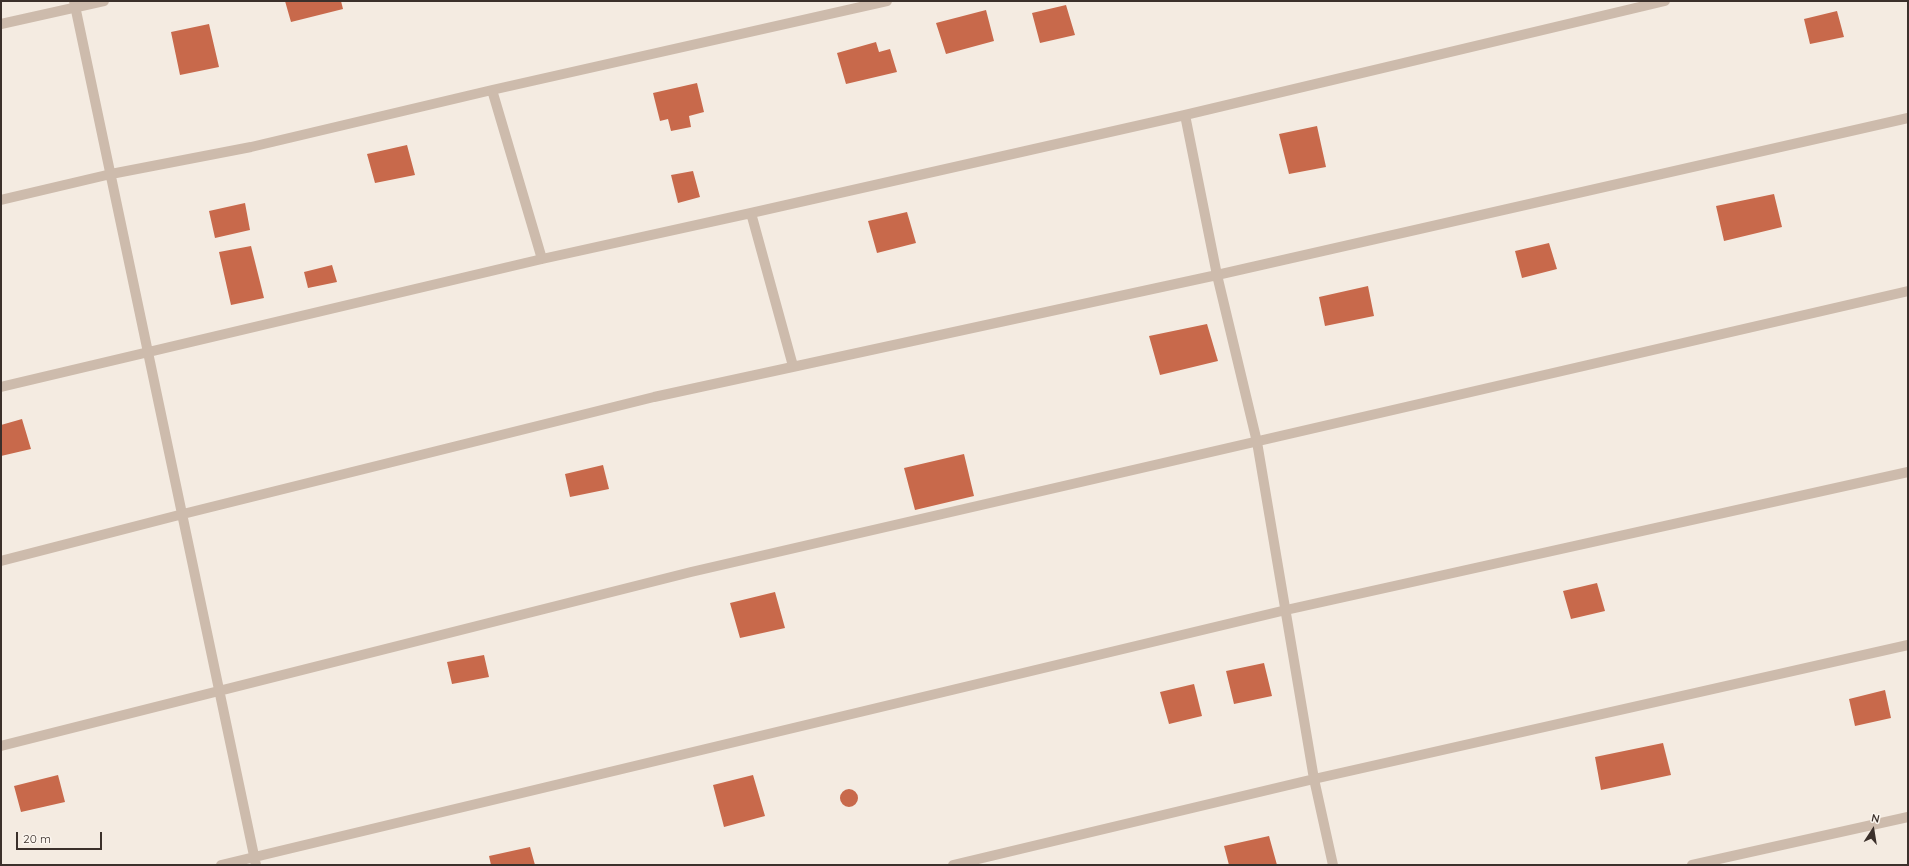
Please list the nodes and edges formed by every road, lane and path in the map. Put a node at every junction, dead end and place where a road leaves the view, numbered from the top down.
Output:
1 (104, 1) edge
2 (887, 1) edge
3 (1665, 1) edge
4 (74, 4) edge
5 (1, 24) edge
6 (492, 90) junction
7 (1185, 115) junction
8 (1908, 118) edge
9 (111, 174) junction
10 (1, 200) edge
11 (751, 213) junction
12 (542, 259) junction
13 (1217, 275) junction
14 (1908, 291) edge
15 (148, 352) junction
16 (793, 366) junction
17 (1, 387) edge
18 (1257, 442) junction
19 (1908, 472) edge
20 (183, 514) junction
21 (1, 561) edge
22 (1286, 610) junction
23 (1908, 645) edge
24 (219, 692) junction
25 (1, 746) edge
26 (1314, 779) junction
27 (1908, 817) edge
28 (256, 861) edge
29 (221, 865) edge
30 (953, 865) edge
31 (1333, 865) edge
32 (1692, 865) edge

1 - 4 street
2 - 6 street
3 - 7 street
4 - 5 street
4 - 9 street
6 - 9 street
6 - 12 street
7 - 11 street
7 - 13 street
8 - 13 street
9 - 10 street
9 - 15 street
11 - 12 street
11 - 16 street
12 - 15 street
13 - 16 street
13 - 18 street
14 - 18 street
15 - 17 street
15 - 20 street
16 - 20 street
18 - 22 street
18 - 24 street
19 - 22 street
20 - 21 street
20 - 24 street
22 - 26 street
22 - 28 street
23 - 26 street
24 - 25 street
24 - 28 street
26 - 30 street
26 - 31 street
27 - 32 street
28 - 29 street

